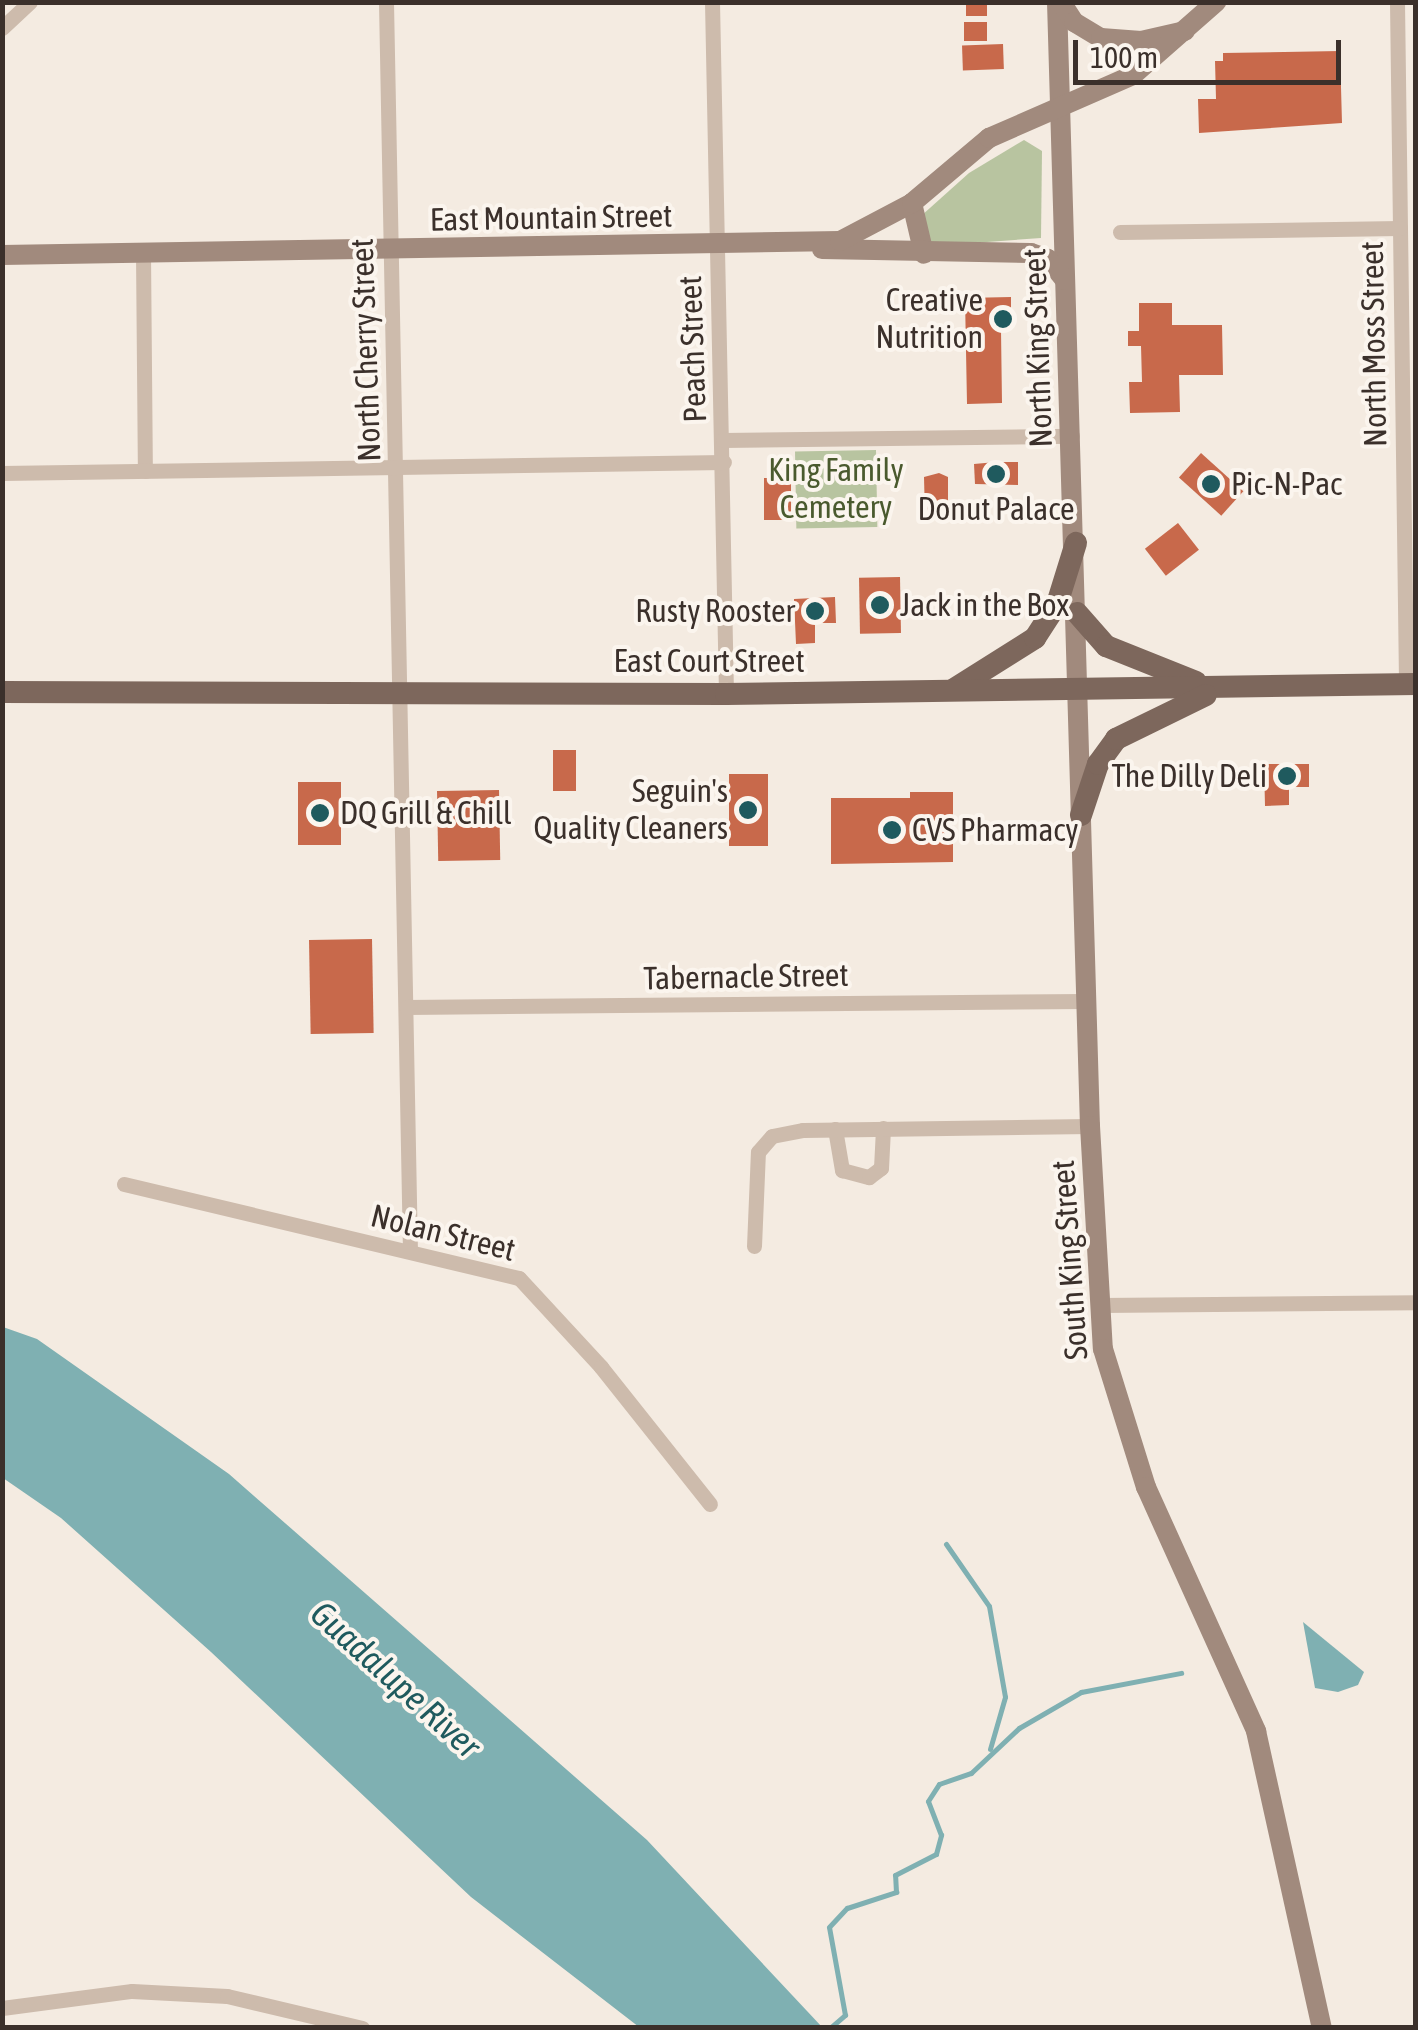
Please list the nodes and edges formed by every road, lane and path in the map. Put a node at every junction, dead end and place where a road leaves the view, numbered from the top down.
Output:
1 (30, 2) edge
2 (386, 2) edge
3 (712, 2) edge
4 (1059, 2) edge
5 (1216, 2) edge
6 (1397, 2) edge
7 (2, 28) edge
8 (1187, 30) junction
9 (1060, 107) junction
10 (912, 203) junction
11 (1400, 228) junction
12 (1120, 232) dead end
13 (717, 246) junction
14 (811, 246) junction
15 (390, 249) junction
16 (143, 253) junction
17 (924, 254) junction
18 (2, 256) edge
19 (1065, 280) junction
20 (1072, 436) junction
21 (724, 440) junction
22 (724, 462) junction
23 (398, 466) junction
24 (145, 470) junction
25 (2, 473) edge
26 (1076, 543) junction
27 (1077, 612) junction
28 (1411, 684) edge
29 (1224, 688) junction
30 (1078, 690) junction
31 (2, 692) edge
32 (949, 692) junction
33 (726, 694) junction
34 (400, 696) junction
35 (1081, 815) junction
36 (1086, 1001) junction
37 (406, 1008) junction
38 (1090, 1126) junction
39 (884, 1128) junction
40 (835, 1129) junction
41 (124, 1184) dead end
42 (754, 1246) dead end
43 (410, 1251) junction
44 (1416, 1302) edge
45 (1100, 1305) junction
46 (710, 1504) dead end
47 (2, 2008) edge
48 (362, 2028) edge
49 (1322, 2028) edge

1 - 7 street
2 - 15 street, North Cherry Street
3 - 13 street, Peach Street
4 - 8 main road
4 - 9 main road, North King Street
5 - 8 main road, East Mountain Street
6 - 11 street, North Moss Street
8 - 9 main road, East Mountain Street
9 - 10 main road, East Mountain Street
9 - 19 main road, North King Street
10 - 14 main road, East Mountain Street
10 - 17 main road
11 - 12 street
11 - 28 street, North Moss Street
13 - 14 main road, East Mountain Street
13 - 15 main road, East Mountain Street
13 - 21 street, Peach Street
14 - 17 main road
15 - 16 main road, East Mountain Street
15 - 23 street, North Cherry Street
16 - 18 main road, East Mountain Street
16 - 24 street
17 - 19 main road
19 - 20 main road, North King Street
20 - 21 street
20 - 26 main road, North King Street
21 - 22 street, Peach Street
22 - 23 street
22 - 33 street, Peach Street
23 - 24 street
23 - 34 street, North Cherry Street
24 - 25 street
26 - 27 main road, North King Street
26 - 32 main road
27 - 29 main road
27 - 30 main road, North King Street
28 - 29 main road, East Court Street
29 - 30 main road, East Court Street
29 - 35 main road
30 - 32 main road, East Court Street
30 - 35 main road, South King Street
31 - 34 main road, East Court Street
32 - 33 main road, East Court Street
33 - 34 main road, East Court Street
34 - 37 street, North Cherry Street
35 - 36 main road, South King Street
36 - 37 street, Tabernacle Street
36 - 38 main road, South King Street
37 - 43 street, North Cherry Street
38 - 39 street
38 - 45 main road, South King Street
39 - 40 street
39 - 40 street
40 - 42 street
41 - 43 street, Nolan Street
43 - 46 street, Nolan Street
44 - 45 street
45 - 49 main road, South King Street
47 - 48 street

